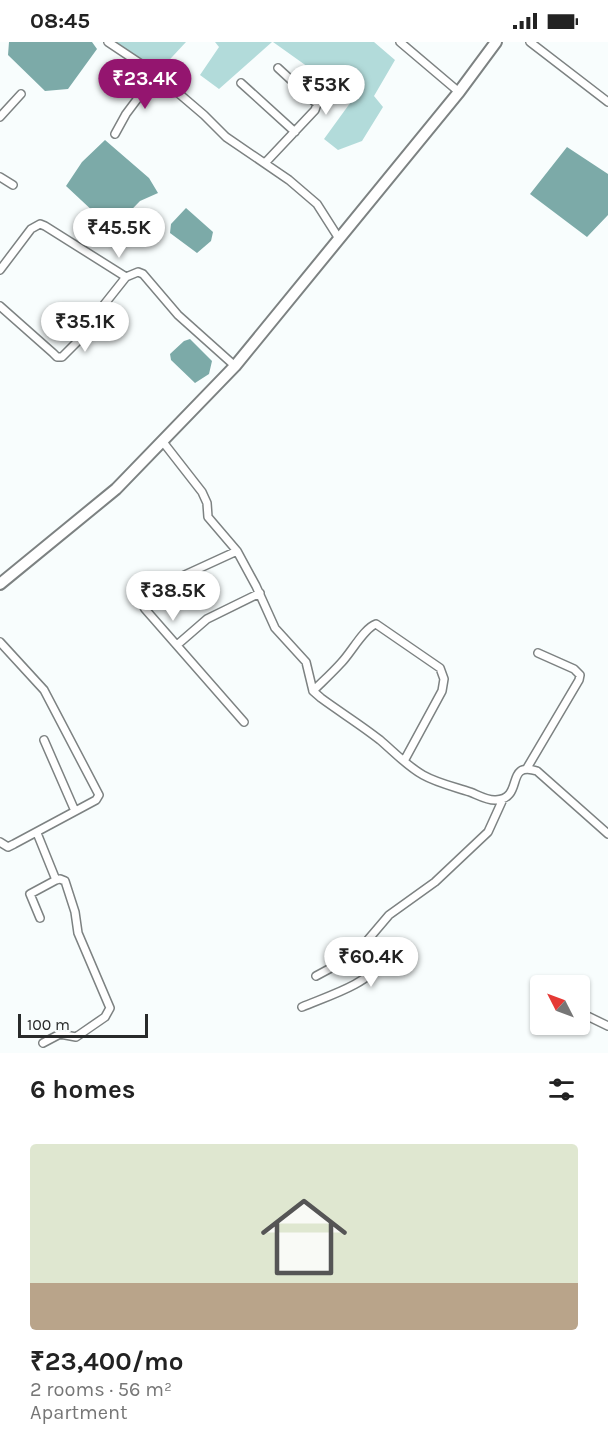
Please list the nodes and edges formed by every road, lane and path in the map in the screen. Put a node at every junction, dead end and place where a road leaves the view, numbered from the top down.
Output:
1 (108, 42) edge
2 (400, 42) edge
3 (496, 42) edge
4 (530, 42) edge
5 (278, 68) dead end
6 (156, 74) junction
7 (241, 83) dead end
8 (459, 92) junction
9 (21, 94) dead end
10 (608, 102) edge
11 (0, 117) edge
12 (295, 132) junction
13 (115, 134) dead end
14 (265, 163) junction
15 (0, 177) edge
16 (13, 185) dead end
17 (338, 237) junction
18 (0, 270) edge
19 (126, 277) junction
20 (0, 306) edge
21 (235, 366) junction
22 (163, 442) junction
23 (237, 551) junction
24 (1, 581) edge
25 (260, 593) junction
26 (0, 642) edge
27 (177, 645) junction
28 (538, 653) dead end
29 (313, 691) junction
30 (244, 722) dead end
31 (44, 740) dead end
32 (404, 761) junction
33 (527, 768) junction
34 (503, 799) junction
35 (75, 811) junction
36 (38, 833) junction
37 (608, 834) edge
38 (0, 842) edge
39 (56, 880) junction
40 (40, 918) dead end
41 (365, 943) junction
42 (316, 976) dead end
43 (302, 1007) dead end
44 (590, 1017) edge
45 (608, 1026) edge
46 (43, 1043) dead end

1 - 6 street
2 - 8 street
3 - 8 street
4 - 10 street
5 - 12 street
6 - 13 street
6 - 14 street
7 - 12 street
8 - 17 street
9 - 11 street
12 - 14 street
14 - 17 street
15 - 16 street
17 - 21 street
18 - 19 street
19 - 20 street
19 - 21 street
21 - 22 street
22 - 23 street
22 - 24 street
23 - 25 street
23 - 27 street
25 - 27 street
25 - 29 street
26 - 35 street
27 - 30 street
28 - 33 street
29 - 32 street
29 - 32 street
31 - 35 street
32 - 34 street
33 - 34 street
33 - 37 street
34 - 41 street
35 - 36 street
36 - 38 street
36 - 39 street
39 - 40 street
39 - 46 street
41 - 42 street
41 - 43 street
44 - 45 street

